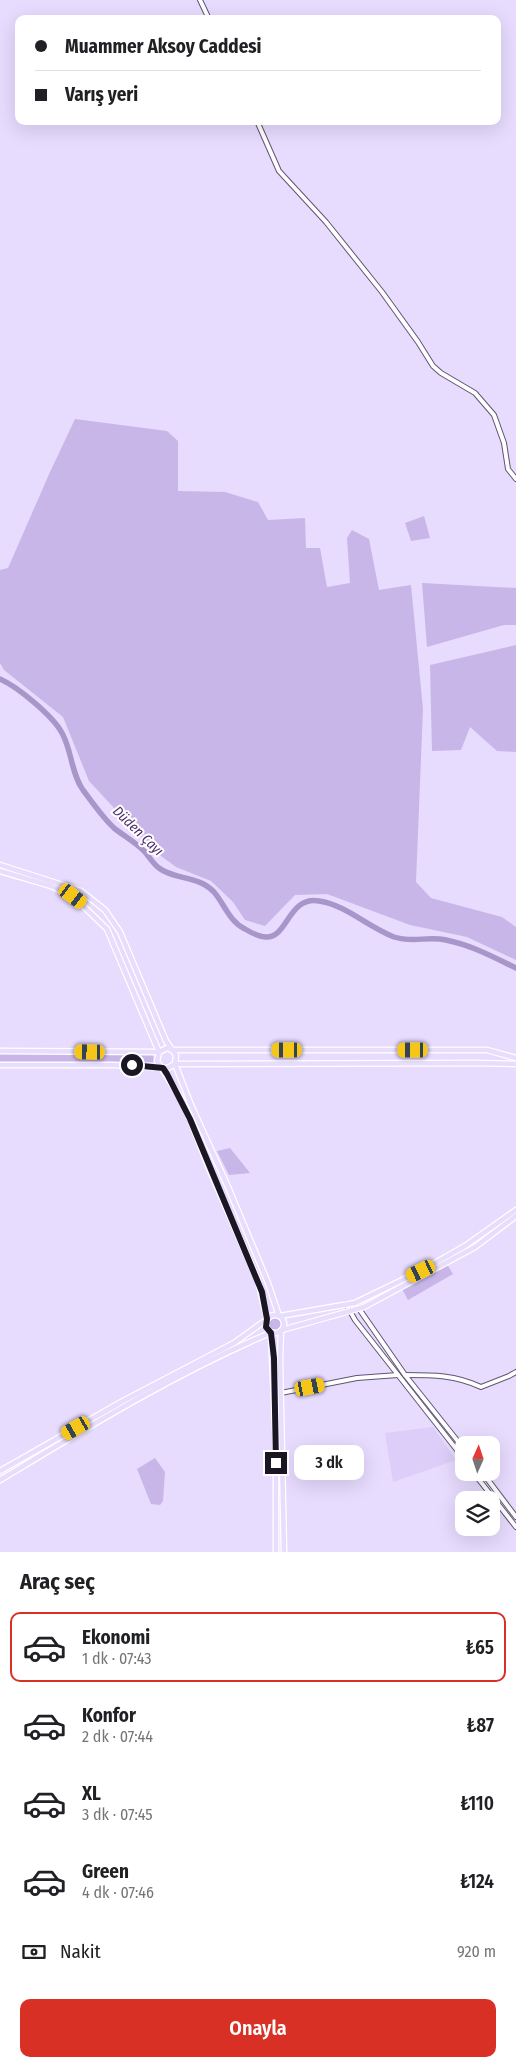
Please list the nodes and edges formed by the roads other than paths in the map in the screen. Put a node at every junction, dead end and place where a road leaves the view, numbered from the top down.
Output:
1 (200, 0) edge
2 (207, 15) edge
3 (259, 125) edge
4 (516, 479) edge
5 (0, 865) edge
6 (0, 871) edge
7 (172, 1050) junction
8 (0, 1051) edge
9 (159, 1052) junction
10 (516, 1058) edge
11 (175, 1064) junction
12 (516, 1064) edge
13 (0, 1065) edge
14 (163, 1068) junction
15 (516, 1210) edge
16 (516, 1216) edge
17 (355, 1303) junction
18 (346, 1304) junction
19 (358, 1310) junction
20 (350, 1312) junction
21 (280, 1316) junction
22 (266, 1319) junction
23 (282, 1330) junction
24 (271, 1333) junction
25 (516, 1372) edge
26 (398, 1375) junction
27 (406, 1375) junction
28 (281, 1393) junction
29 (455, 1438) edge
30 (455, 1448) edge
31 (0, 1471) edge
32 (0, 1480) edge
33 (481, 1481) edge
34 (489, 1481) edge
35 (516, 1517) edge
36 (516, 1527) edge
37 (276, 1552) edge
38 (284, 1552) edge

1 - 2 street
3 - 4 street
5 - 7 main road
6 - 9 main road
7 - 9 main road
7 - 10 main road
7 - 11 main road
8 - 9 main road
9 - 14 main road
11 - 12 main road
11 - 14 main road
11 - 21 main road
13 - 14 main road
14 - 22 main road
15 - 17 main road
16 - 19 main road
17 - 18 main road
17 - 19 street
18 - 20 street
18 - 21 main road
19 - 20 main road
19 - 27 street
20 - 23 main road
20 - 26 street
21 - 22 main road
21 - 23 main road
22 - 24 main road
22 - 31 main road
23 - 24 main road
23 - 28 main road
24 - 32 main road
24 - 37 main road
25 - 27 street
26 - 28 street
26 - 30 street
27 - 29 street
28 - 38 main road
33 - 36 street
34 - 35 street

